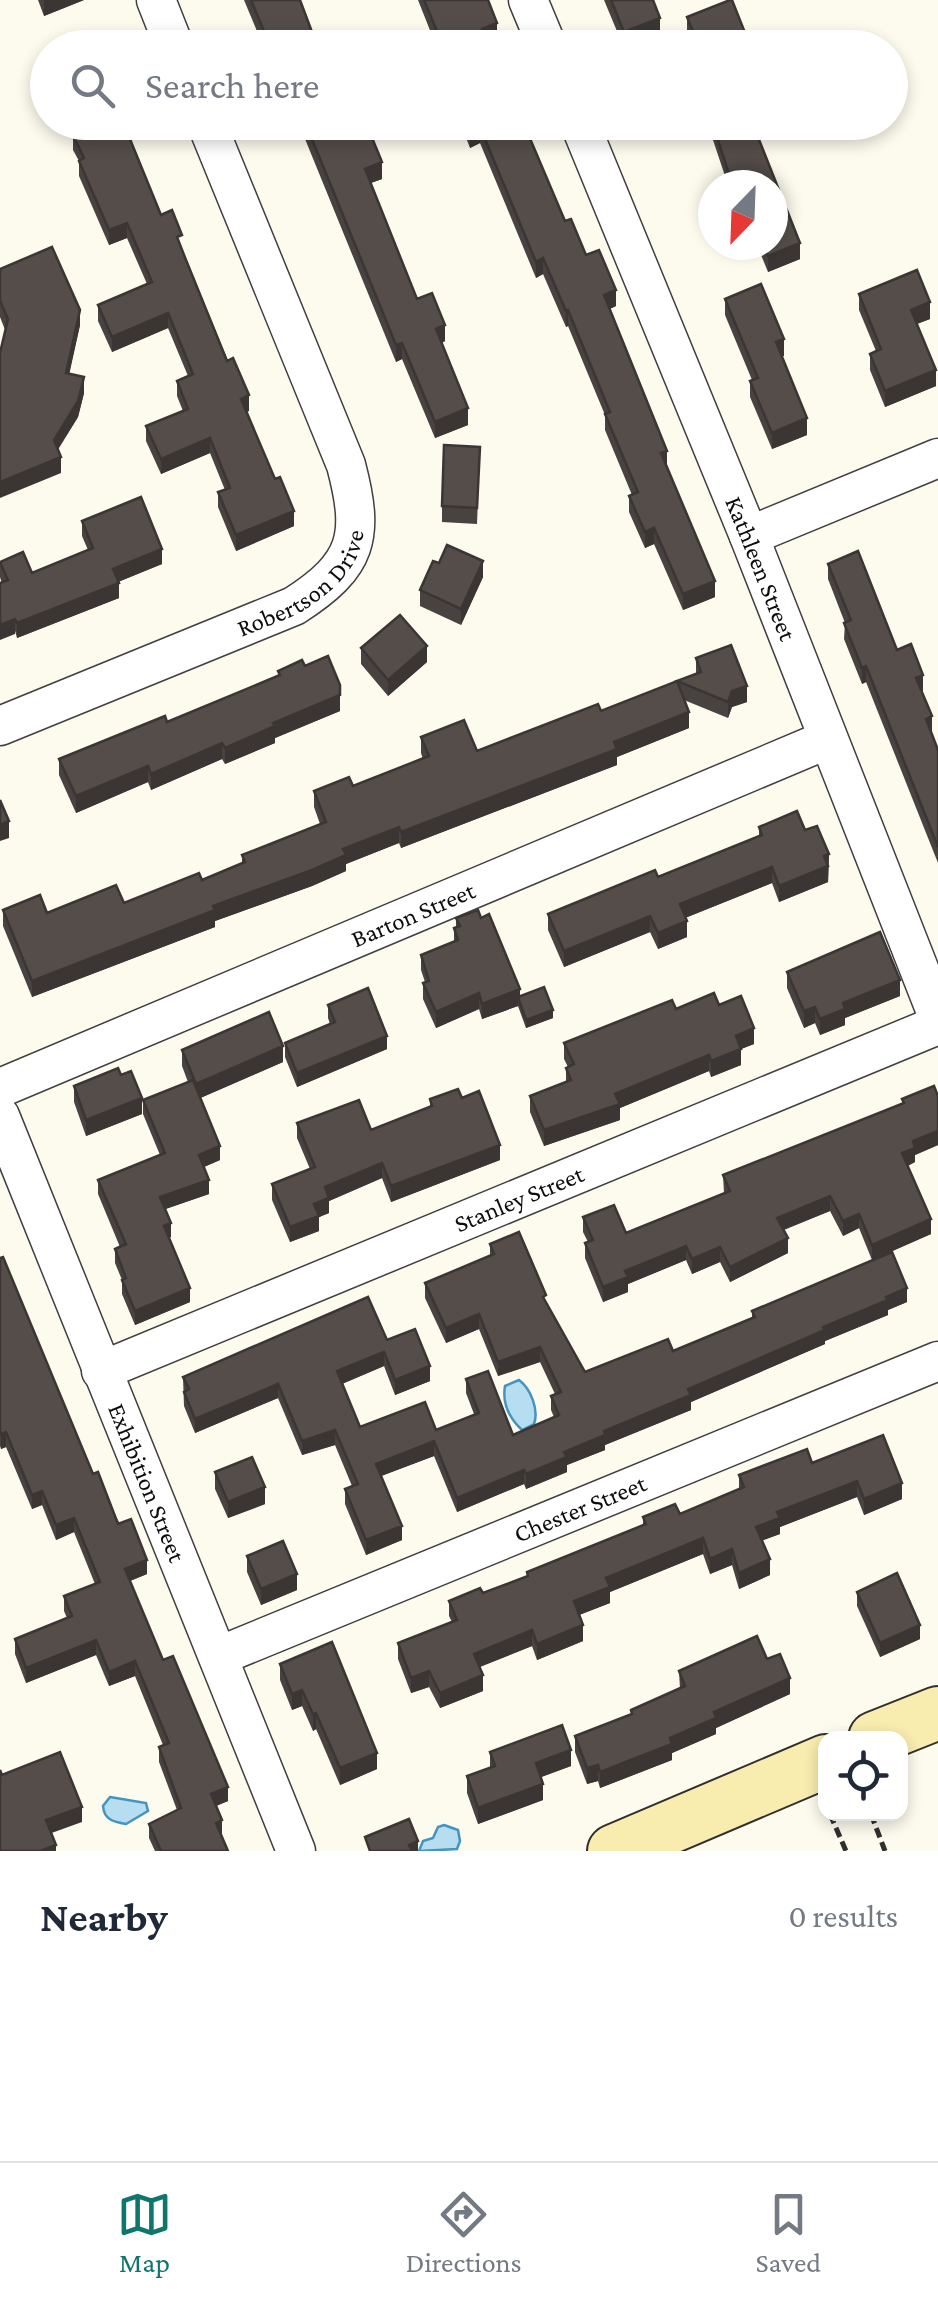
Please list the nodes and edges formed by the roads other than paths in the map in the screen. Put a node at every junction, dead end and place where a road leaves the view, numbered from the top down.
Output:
1 (156, 0) edge
2 (528, 0) edge
3 (168, 30) edge
4 (540, 30) edge
5 (213, 140) edge
6 (586, 140) edge
7 (938, 458) edge
8 (749, 536) junction
9 (0, 726) edge
10 (826, 740) junction
11 (938, 1017) edge
12 (938, 1025) edge
13 (0, 1088) edge
14 (0, 1116) edge
15 (938, 1361) edge
16 (101, 1372) junction
17 (219, 1656) junction
18 (938, 1713) edge
19 (893, 1731) edge
20 (818, 1763) edge
21 (296, 1851) edge
22 (614, 1851) edge

1 - 3 street
2 - 4 street
5 - 9 street, Robertson Drive
6 - 8 street, Kathleen Street
7 - 8 street
8 - 10 street, Kathleen Street
10 - 11 street, Kathleen Street
10 - 13 street, Barton Street
12 - 16 street, Stanley Street
14 - 16 street, Exhibition Street
15 - 17 street, Chester Street
16 - 17 street, Exhibition Street
17 - 21 street, Exhibition Street
18 - 19 main road
20 - 22 main road

